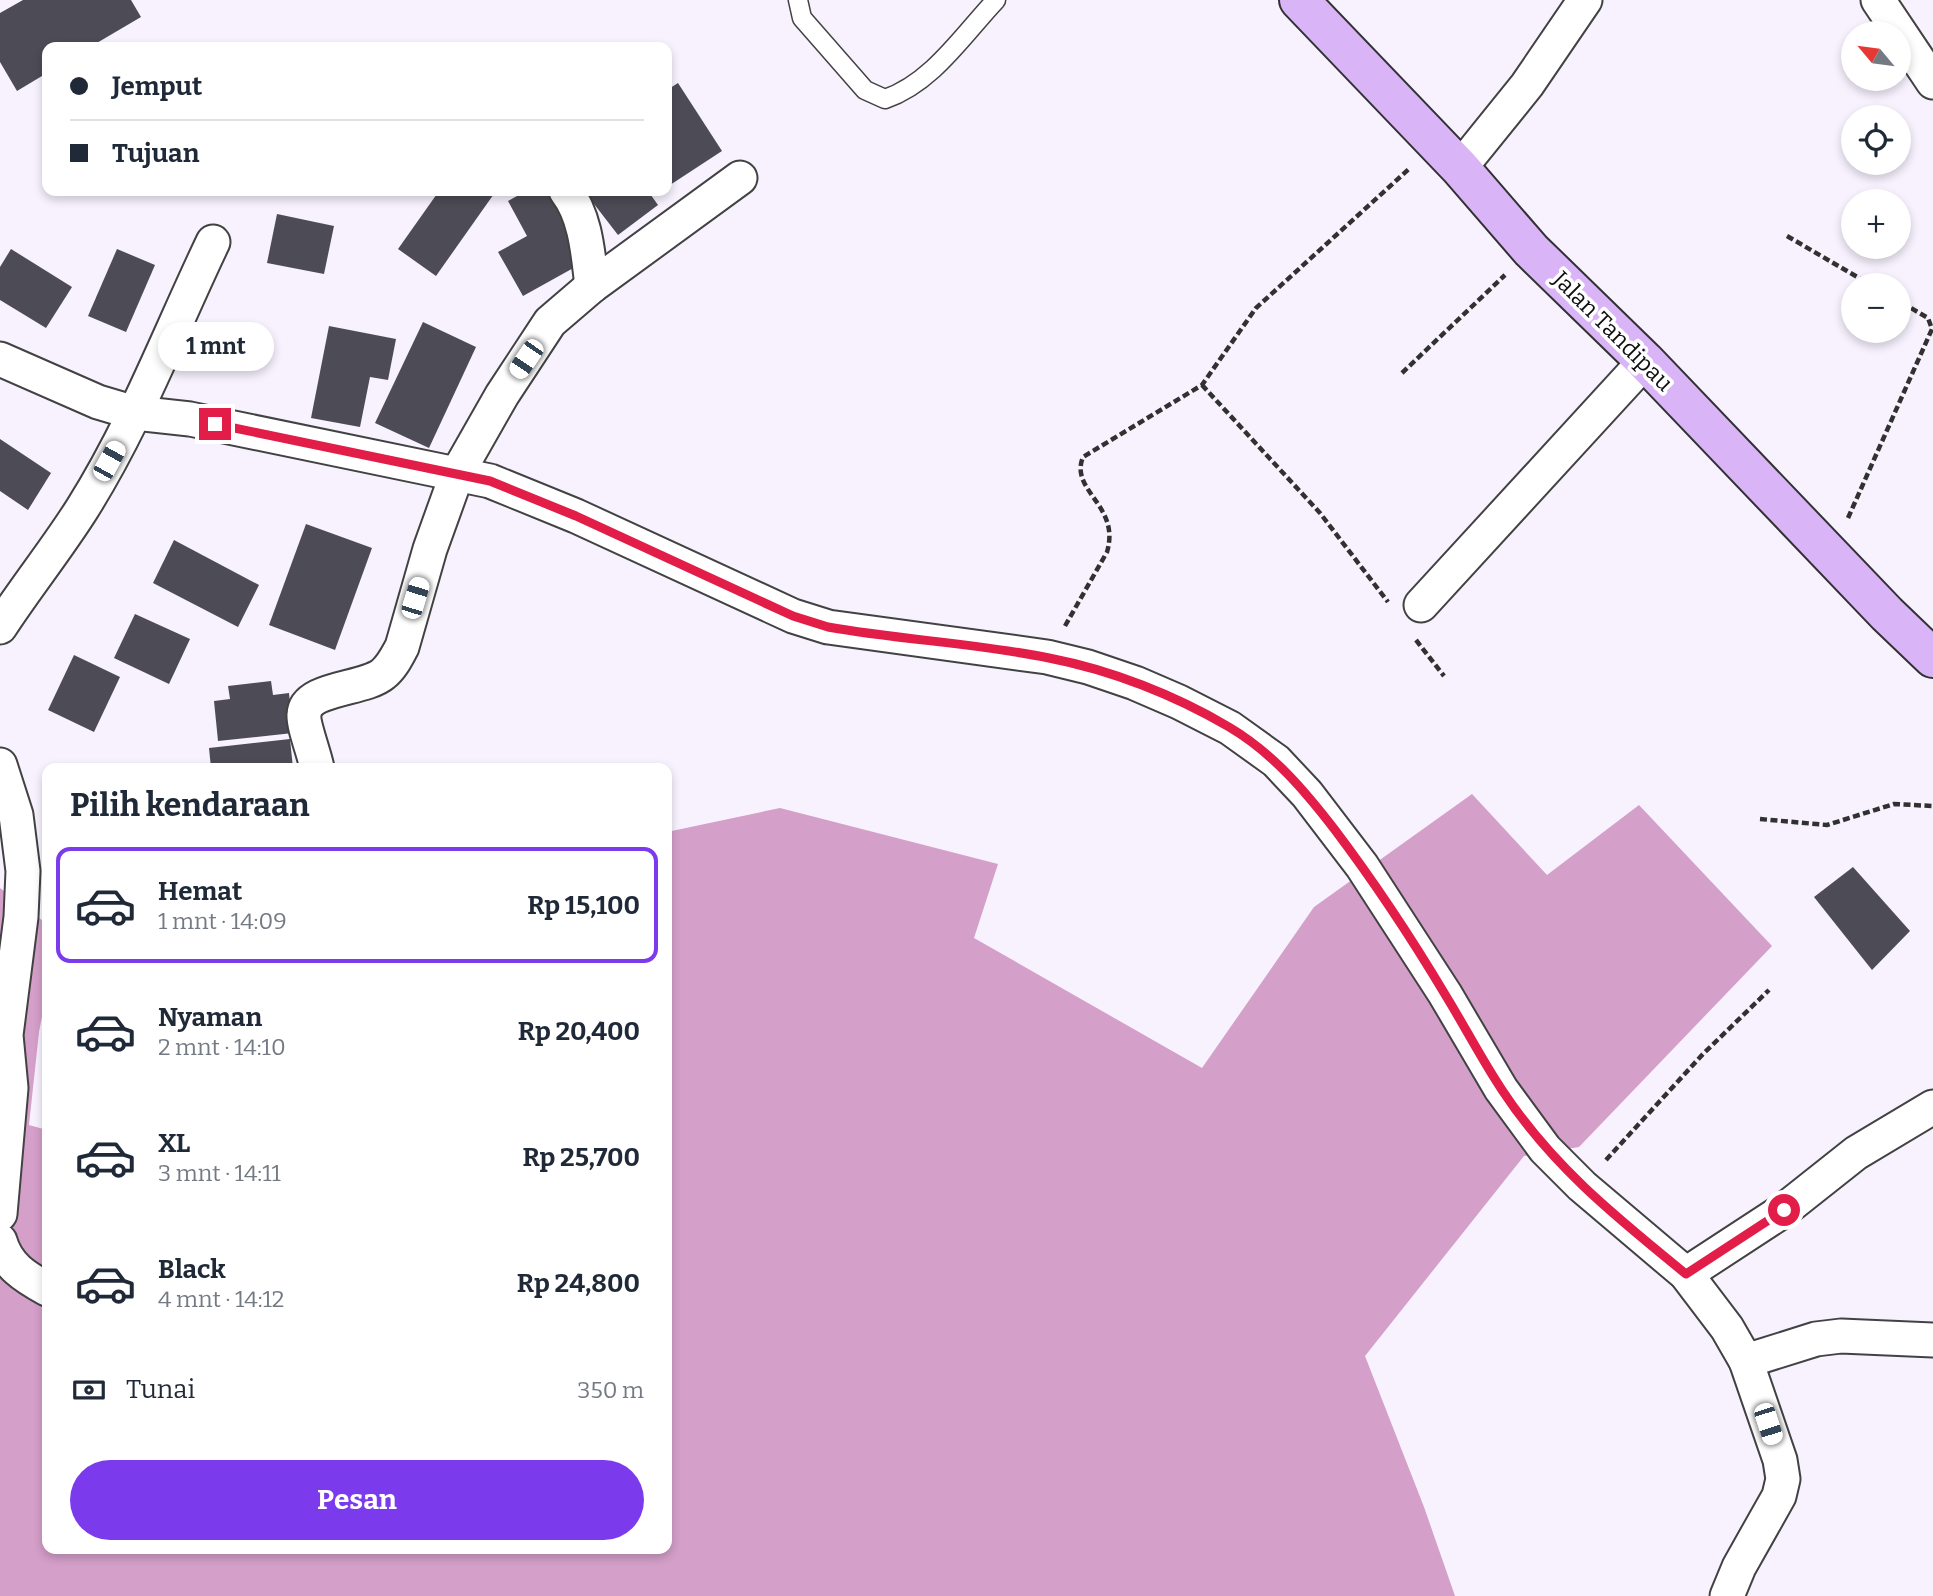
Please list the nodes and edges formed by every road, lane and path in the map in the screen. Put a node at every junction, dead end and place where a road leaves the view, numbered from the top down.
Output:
1 (798, 0) edge
2 (1299, 0) edge
3 (1585, 0) edge
4 (1878, 0) edge
5 (986, 3) edge
6 (1933, 82) edge
7 (1448, 156) junction
8 (740, 178) dead end
9 (569, 196) edge
10 (1787, 236) dead end
11 (213, 242) dead end
12 (1531, 250) junction
13 (1850, 273) edge
14 (592, 286) junction
15 (1911, 308) edge
16 (0, 359) edge
17 (1645, 361) junction
18 (1402, 373) dead end
19 (1202, 385) junction
20 (135, 413) junction
21 (457, 474) junction
22 (1832, 554) junction
23 (1409, 616) junction
24 (0, 627) edge
25 (1047, 657) junction
26 (1933, 658) edge
27 (1444, 676) dead end
28 (316, 763) edge
29 (0, 765) edge
30 (1933, 806) edge
31 (1760, 819) dead end
32 (1769, 990) dead end
33 (1933, 1107) edge
34 (1582, 1186) junction
35 (0, 1214) edge
36 (0, 1241) edge
37 (1686, 1274) junction
38 (42, 1286) edge
39 (1933, 1340) edge
40 (1746, 1361) junction
41 (1727, 1596) edge

1 - 5 lane
2 - 7 street, Jalan Tandipau
3 - 7 street
4 - 6 street
7 - 12 street, Jalan Tandipau
7 - 19 path
8 - 14 street
9 - 14 street
10 - 13 path
11 - 20 street
12 - 17 street, Jalan Tandipau
12 - 18 path
14 - 21 street
15 - 22 path
16 - 20 street
17 - 22 street, Jalan Tandipau
17 - 23 street
19 - 23 path
19 - 25 path
20 - 21 street
20 - 24 street
21 - 25 street
21 - 28 street
22 - 26 street, Jalan Tandipau
23 - 27 path
25 - 34 street
29 - 35 street
30 - 31 path
32 - 34 path
33 - 37 street
34 - 37 street
36 - 38 street
37 - 40 street
39 - 40 street
40 - 41 street

